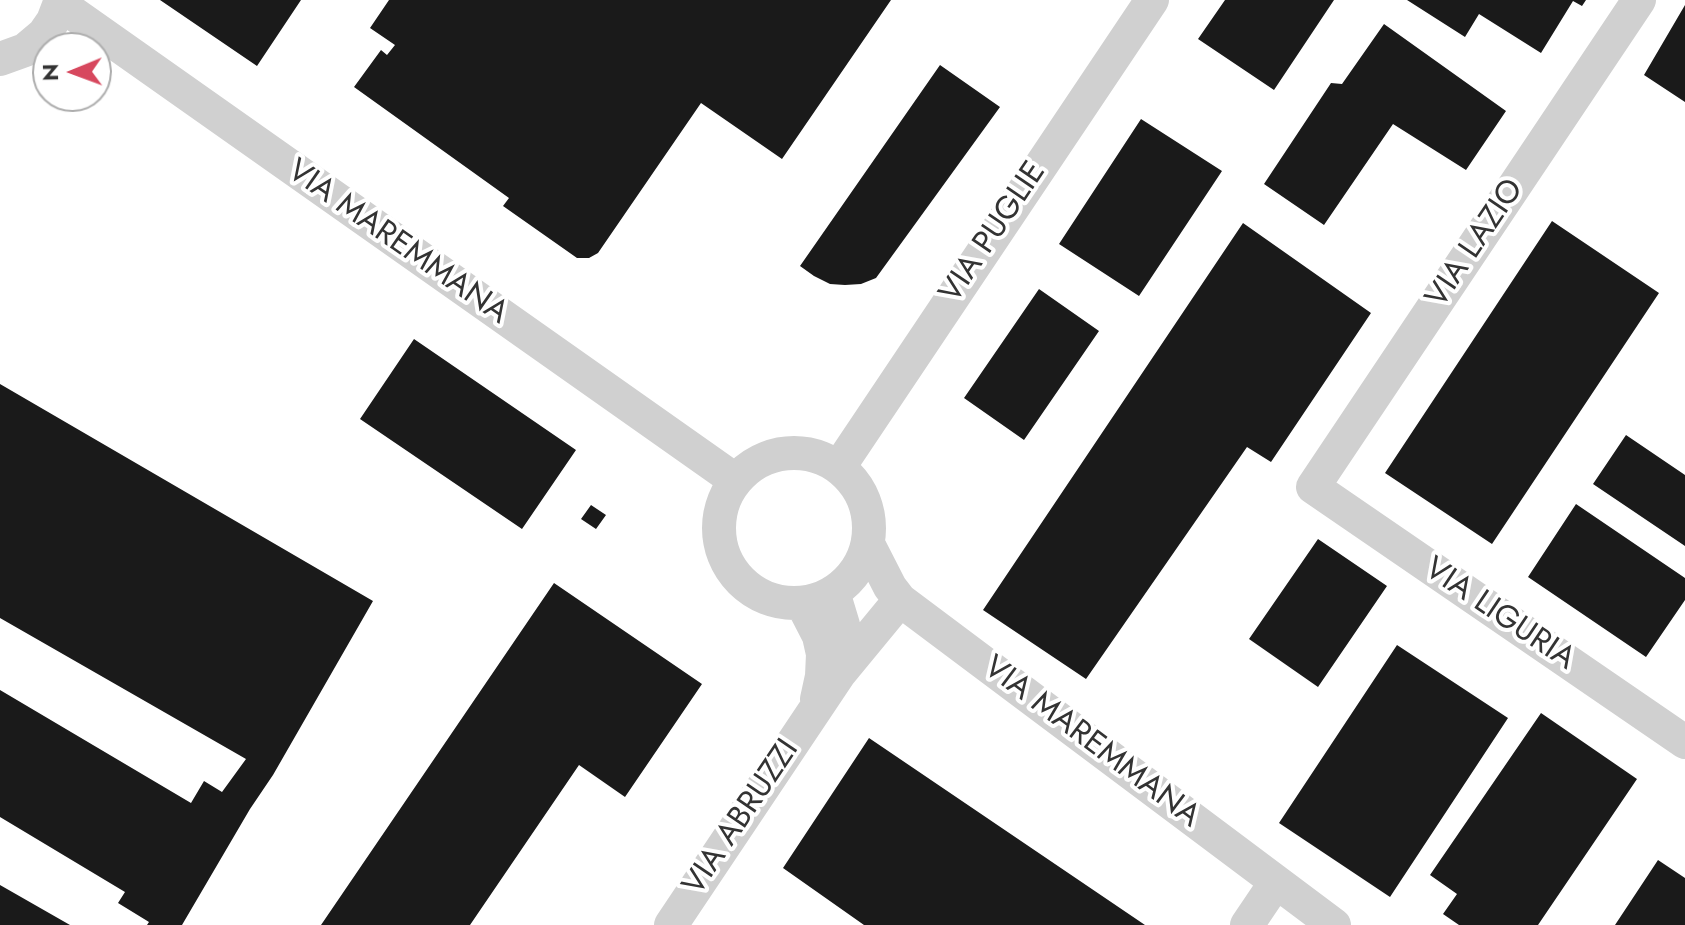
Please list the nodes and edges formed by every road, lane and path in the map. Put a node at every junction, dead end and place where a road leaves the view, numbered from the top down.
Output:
1 (1152, 0) edge
2 (1639, 0) edge
3 (60, 2) edge
4 (0, 59) edge
5 (839, 467) junction
6 (735, 480) junction
7 (1313, 487) joint
8 (868, 544) junction
9 (818, 597) junction
10 (900, 600) junction
11 (839, 674) junction
12 (814, 711) junction
13 (1685, 742) edge
14 (1276, 882) junction
15 (671, 925) edge
16 (1247, 925) edge
17 (1334, 925) edge

1 - 5 street, VIA PUGLIE
2 - 7 street, VIA LAZIO
3 - 4 street
3 - 6 street, VIA MAREMMANA
5 - 6 street
5 - 8 street
6 - 9 street
7 - 13 street, VIA LIGURIA
8 - 9 street
8 - 10 street, VIA MAREMMANA
9 - 11 street
9 - 12 street, VIA ABRUZZI
10 - 11 street, VIA ABRUZZI
10 - 14 street, VIA MAREMMANA
11 - 12 street, VIA ABRUZZI
12 - 15 street, VIA ABRUZZI
14 - 16 street
14 - 17 street, VIA MAREMMANA

